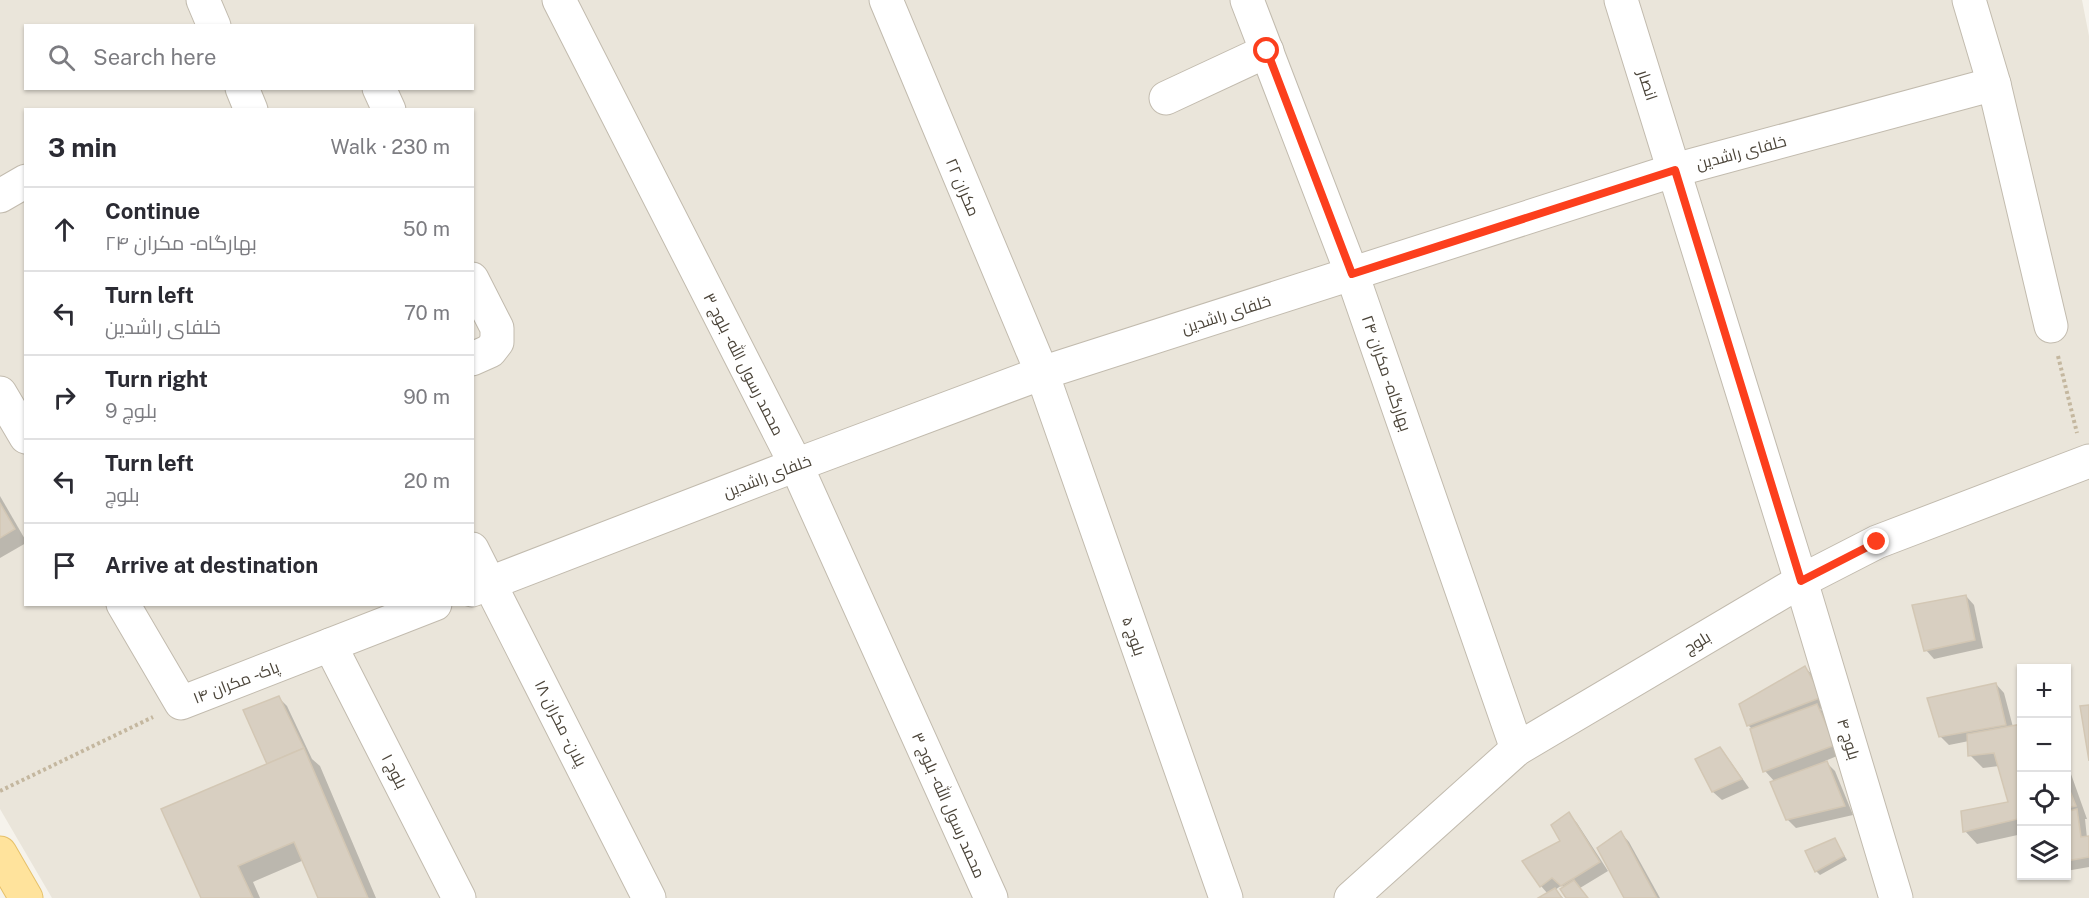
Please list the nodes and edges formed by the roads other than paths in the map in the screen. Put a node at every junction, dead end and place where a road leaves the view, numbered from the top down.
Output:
1 (202, 0) edge
2 (559, 0) edge
3 (886, 0) edge
4 (1247, 0) edge
5 (1621, 0) edge
6 (1969, 0) edge
7 (213, 24) edge
8 (1267, 51) junction
9 (1994, 84) junction
10 (243, 90) edge
11 (380, 90) edge
12 (1166, 98) dead end
13 (250, 108) edge
14 (388, 108) edge
15 (1675, 170) junction
16 (24, 182) edge
17 (0, 196) edge
18 (1352, 274) junction
19 (474, 283) edge
20 (2051, 326) road end
21 (474, 358) edge
22 (1042, 373) junction
23 (0, 393) edge
24 (24, 434) edge
25 (2086, 462) edge
26 (796, 465) junction
27 (474, 556) edge
28 (1801, 581) junction
29 (482, 586) edge
30 (124, 606) edge
31 (430, 606) edge
32 (330, 645) junction
33 (1518, 749) junction
34 (0, 853) edge
35 (26, 898) edge
36 (459, 898) edge
37 (649, 898) edge
38 (991, 898) edge
39 (1226, 898) edge
40 (1351, 898) edge
41 (1896, 898) edge

1 - 7 street
2 - 26 street, محمد رسول الله - بلوچ ۳
3 - 22 street, مکران ۲۲
4 - 8 street, بهارگاه - مکران ۲۴
5 - 15 street, انصار
6 - 9 street
8 - 12 street
8 - 18 street, بهارگاه - مکران ۲۴
9 - 15 street, خلفای راشدین
9 - 20 street
10 - 13 street
11 - 14 street
15 - 18 street, خلفای راشدین
15 - 28 street, انصار
16 - 17 street
18 - 22 street, خلفای راشدین
18 - 33 street, بهارگاه - مکران ۲۴
19 - 21 street
22 - 26 street, خلفای راشدین
22 - 39 street, بلوچ ۵
23 - 24 street
25 - 28 street, بلوچ
26 - 29 street, خلفای راشدین
26 - 38 street, محمد رسول الله - بلوچ ۳
27 - 29 street, پلان - مکران ۱۸
28 - 33 street, بلوچ
28 - 41 street, بلوچ ۴
29 - 37 street, پلان - مکران ۱۸
30 - 32 street, پاک - مکران ۱۴
31 - 32 street
32 - 36 street, بلوچ ۱
33 - 40 street, بلوچ
34 - 35 main road

